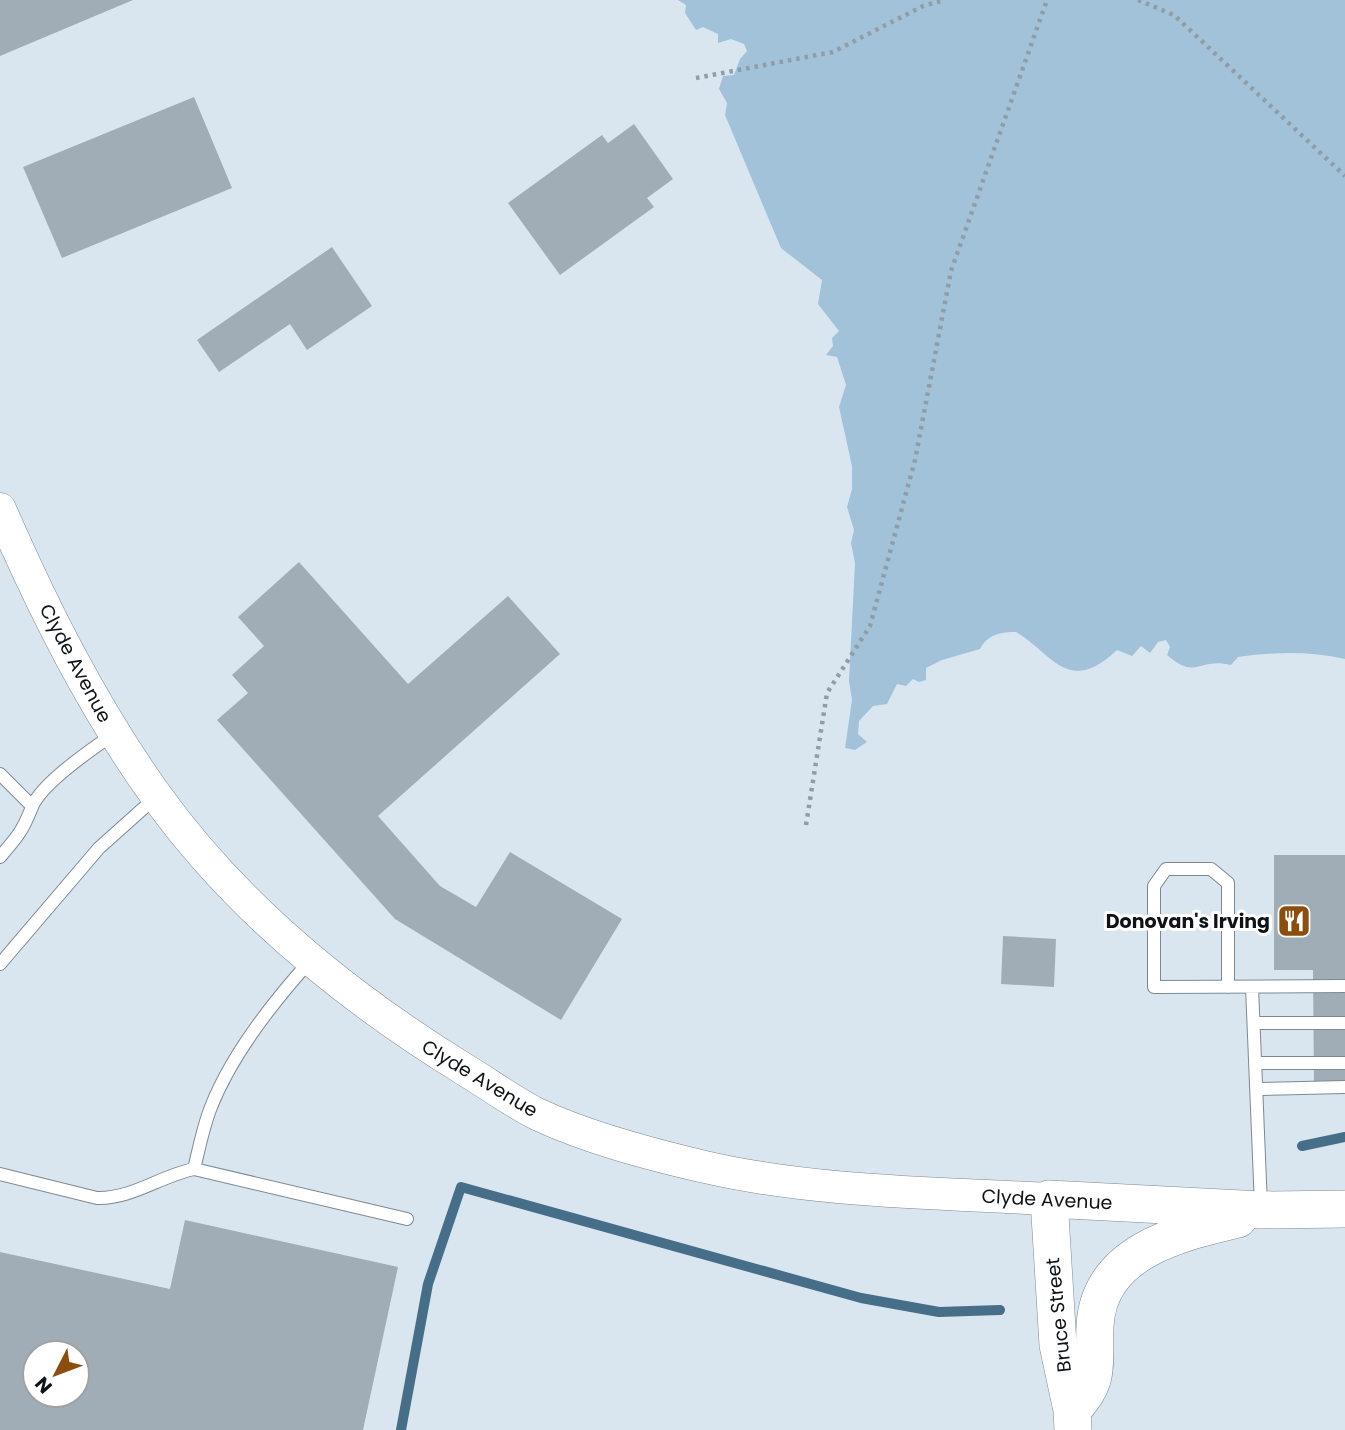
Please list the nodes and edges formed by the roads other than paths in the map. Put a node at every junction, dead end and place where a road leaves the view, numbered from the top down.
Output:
1 (0, 509) edge
2 (114, 734) junction
3 (0, 774) edge
4 (157, 797) junction
5 (32, 806) junction
6 (0, 857) edge
7 (310, 961) junction
8 (0, 964) edge
9 (1345, 986) edge
10 (1228, 987) junction
11 (1252, 987) junction
12 (1254, 1023) junction
13 (1345, 1024) edge
14 (1257, 1063) junction
15 (1345, 1063) edge
16 (1345, 1087) edge
17 (1259, 1089) junction
18 (194, 1169) junction
19 (0, 1174) edge
20 (1049, 1199) junction
21 (1345, 1209) edge
22 (1269, 1210) junction
23 (407, 1219) dead end
24 (1073, 1420) edge

1 - 2 street, Clyde Avenue
2 - 4 street, Clyde Avenue
2 - 5 lane
3 - 5 lane
4 - 7 street, Clyde Avenue
4 - 8 lane
5 - 6 lane
7 - 18 lane
7 - 20 street, Clyde Avenue
9 - 11 lane
10 - 10 lane
10 - 11 lane
11 - 12 lane
12 - 13 lane
12 - 14 lane
14 - 15 lane
14 - 17 lane
16 - 17 lane
17 - 22 lane
18 - 19 lane
18 - 23 lane
20 - 22 main road, Clyde Avenue
20 - 24 main road, Bruce Street
21 - 22 main road, Clyde Avenue
22 - 24 main road

